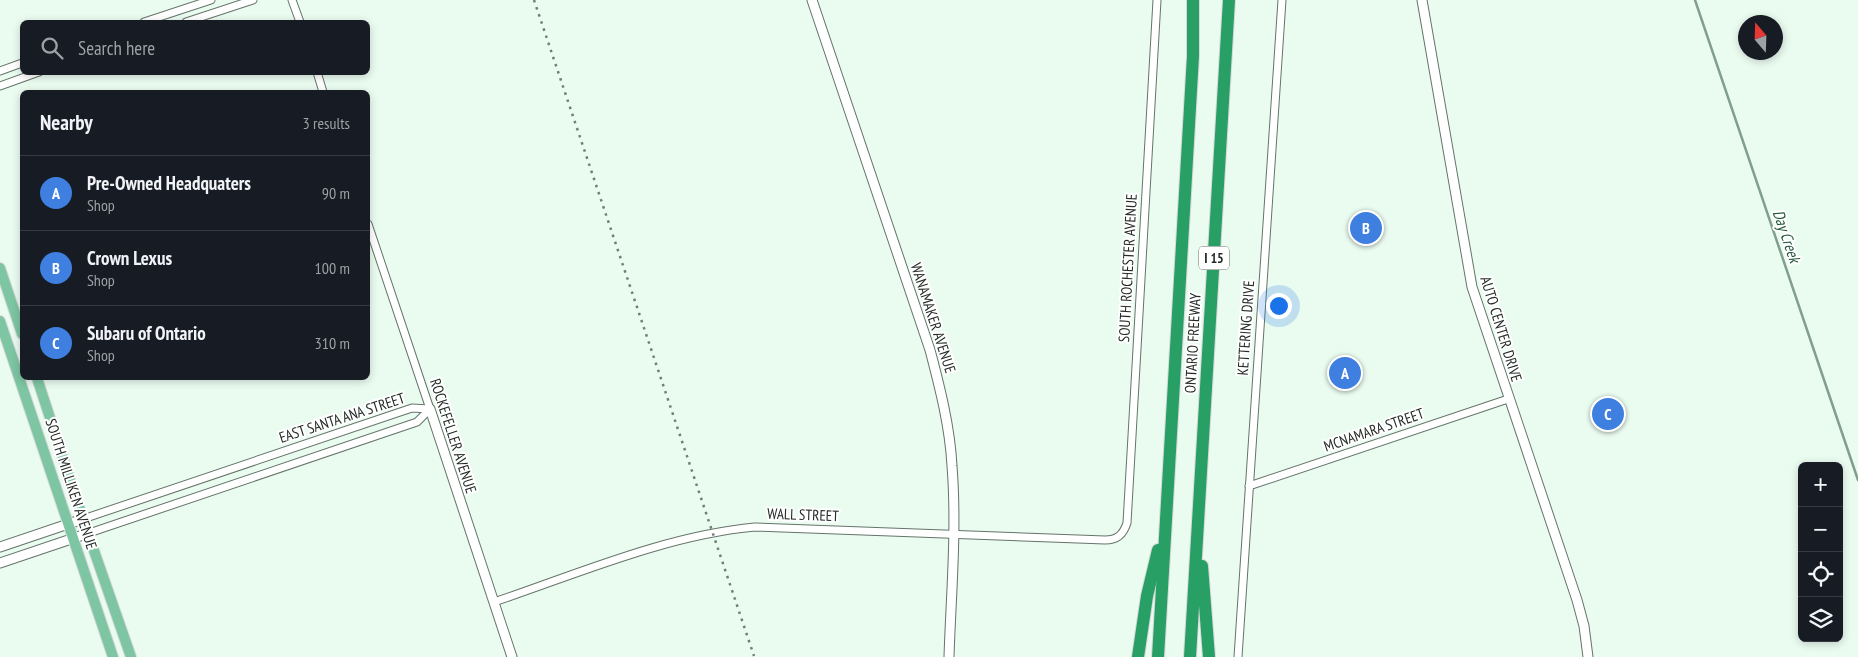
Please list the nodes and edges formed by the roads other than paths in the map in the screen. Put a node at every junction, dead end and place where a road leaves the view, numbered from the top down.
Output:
1 (211, 0) edge
2 (253, 0) edge
3 (292, 0) edge
4 (812, 0) edge
5 (1157, 0) edge
6 (1193, 0) edge
7 (1230, 0) edge
8 (1282, 0) edge
9 (1422, 0) edge
10 (150, 20) edge
11 (192, 20) edge
12 (299, 20) edge
13 (20, 64) edge
14 (0, 71) edge
15 (31, 75) edge
16 (318, 75) edge
17 (0, 86) edge
18 (322, 90) edge
19 (370, 230) edge
20 (0, 268) edge
21 (0, 321) edge
22 (20, 328) edge
23 (38, 380) edge
24 (1508, 399) junction
25 (430, 409) junction
26 (1249, 486) junction
27 (1166, 513) junction
28 (1199, 516) junction
29 (83, 519) junction
30 (68, 524) junction
31 (89, 534) junction
32 (954, 534) junction
33 (1121, 536) joint
34 (73, 539) junction
35 (0, 547) edge
36 (0, 563) edge
37 (494, 602) junction
38 (113, 657) edge
39 (131, 657) edge
40 (512, 657) edge
41 (949, 657) edge
42 (1138, 657) edge
43 (1158, 657) edge
44 (1190, 657) edge
45 (1209, 657) edge
46 (1238, 657) edge
47 (1588, 657) edge

1 - 10 street
2 - 11 street
3 - 12 street
4 - 32 street, WANAMAKER AVENUE
5 - 33 street, SOUTH ROCHESTER AVENUE
6 - 27 highway, ONTARIO FREEWAY / I 15
7 - 28 highway, ONTARIO FREEWAY / I 15
8 - 26 street, KETTERING DRIVE
9 - 24 street, AUTO CENTER DRIVE
13 - 14 street
15 - 17 street
16 - 18 street
19 - 25 street, ROCKEFELLER AVENUE
20 - 22 main road
21 - 30 main road, SOUTH MILLIKEN AVENUE
23 - 29 main road, SOUTH MILLIKEN AVENUE
24 - 26 street, MCNAMARA STREET
24 - 47 street, AUTO CENTER DRIVE
25 - 29 street, EAST SANTA ANA STREET
25 - 31 street, EAST SANTA ANA STREET
25 - 37 street, ROCKEFELLER AVENUE
26 - 46 street, KETTERING DRIVE
27 - 42 highway
27 - 43 highway, ONTARIO FREEWAY / I 15
28 - 44 highway, ONTARIO FREEWAY / I 15
28 - 45 highway
29 - 30 street, EAST SANTA ANA STREET
29 - 31 main road, SOUTH MILLIKEN AVENUE
30 - 34 main road, SOUTH MILLIKEN AVENUE
30 - 35 street, EAST SANTA ANA STREET
31 - 34 street, EAST SANTA ANA STREET
31 - 39 main road, SOUTH MILLIKEN AVENUE
32 - 33 street, WALL STREET
32 - 37 street, WALL STREET
32 - 41 street, WANAMAKER AVENUE
34 - 36 street, EAST SANTA ANA STREET
34 - 38 main road, SOUTH MILLIKEN AVENUE
37 - 40 street, ROCKEFELLER AVENUE

